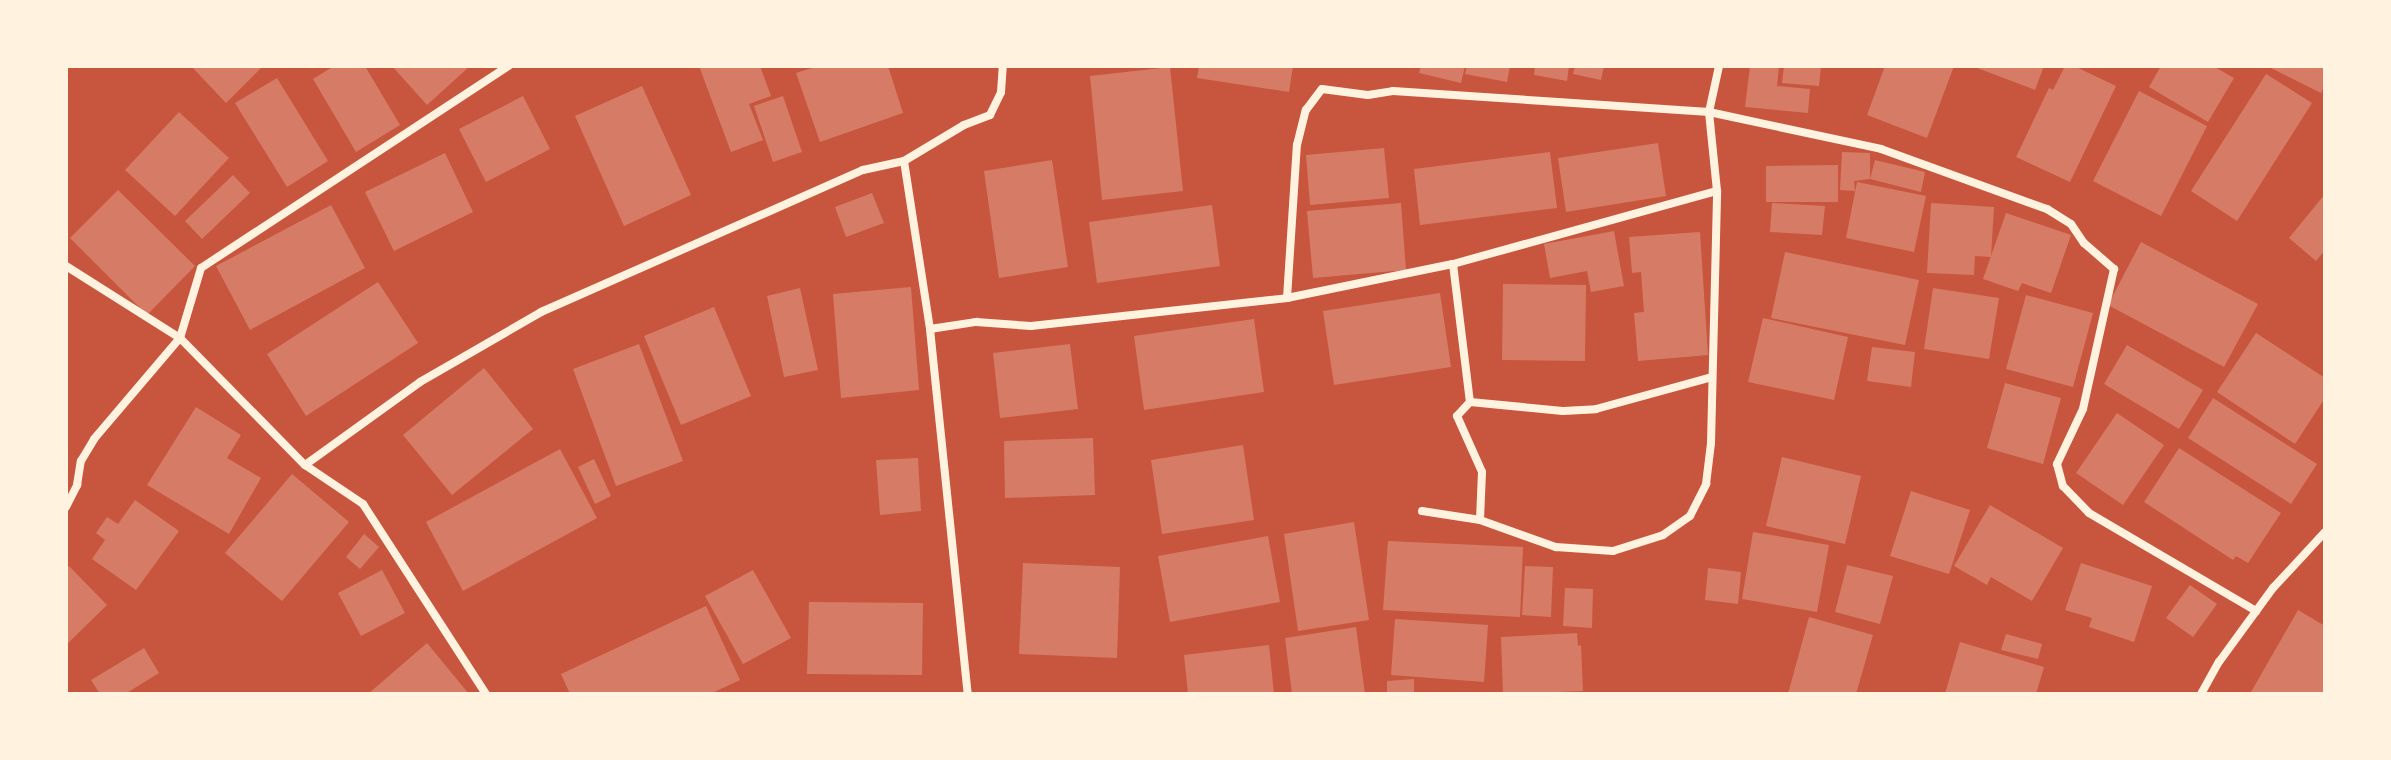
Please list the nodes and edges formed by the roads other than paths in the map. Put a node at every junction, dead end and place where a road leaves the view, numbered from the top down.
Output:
1 (509, 66) edge
2 (1003, 66) edge
3 (1719, 66) edge
4 (1709, 112) junction
5 (904, 161) junction
6 (1717, 191) junction
7 (1453, 264) junction
8 (66, 266) edge
9 (1287, 298) junction
10 (930, 329) junction
11 (180, 338) junction
12 (1712, 377) junction
13 (1470, 402) junction
14 (305, 465) junction
15 (66, 507) edge
16 (1422, 511) dead end
17 (1480, 520) junction
18 (2325, 532) edge
19 (2256, 611) junction
20 (486, 694) edge
21 (968, 694) edge
22 (2201, 694) edge

1 - 11 street
2 - 5 street
3 - 4 street
4 - 6 street
4 - 9 street
4 - 19 street
5 - 10 street
5 - 14 street
6 - 7 street
6 - 12 street
7 - 9 street
7 - 13 street
8 - 11 street
9 - 10 street
10 - 21 street
11 - 14 street
11 - 15 street
12 - 13 street
12 - 17 street
13 - 17 street
14 - 20 street
16 - 17 street
18 - 19 street
19 - 22 street

